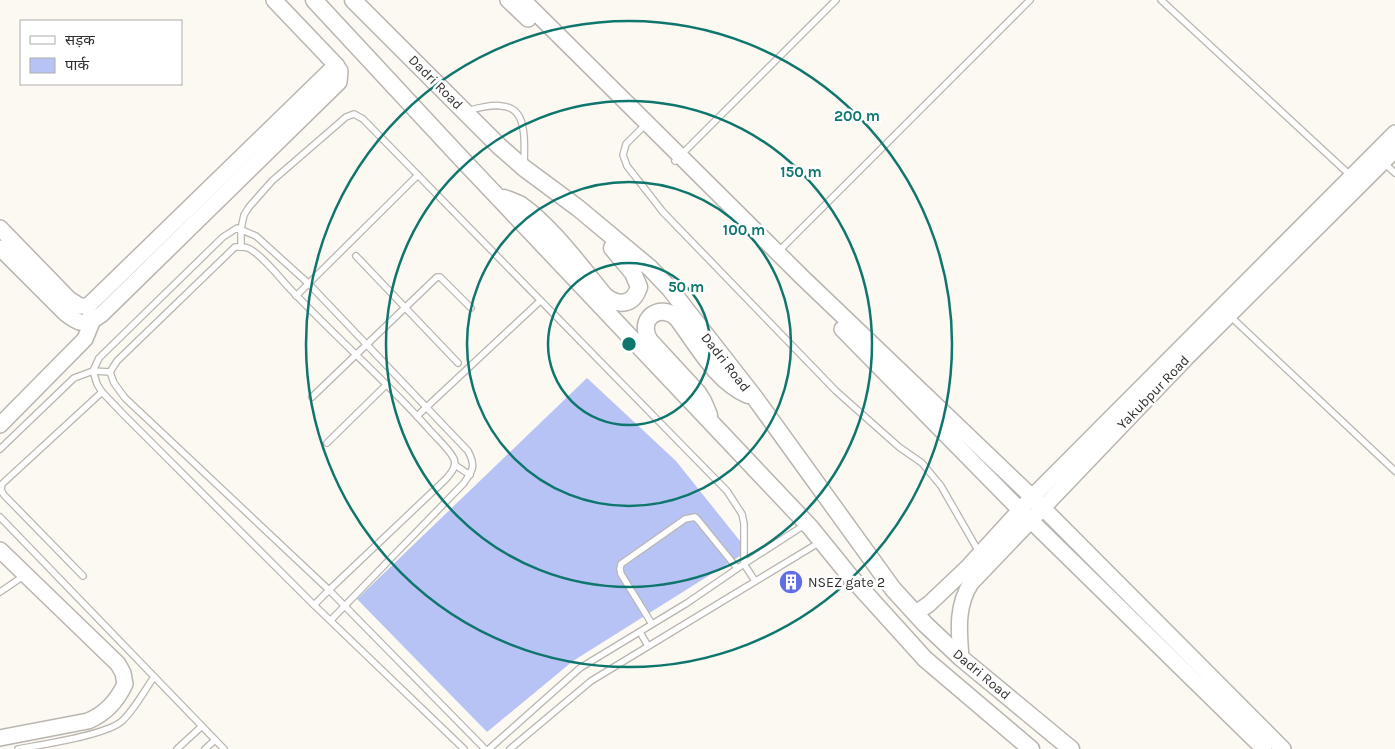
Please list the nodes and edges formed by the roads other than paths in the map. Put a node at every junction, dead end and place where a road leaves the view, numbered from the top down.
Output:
1 (274, 0) edge
2 (314, 0) edge
3 (354, 0) edge
4 (508, 0) edge
5 (522, 0) edge
6 (836, 0) edge
7 (1030, 0) edge
8 (1161, 0) edge
9 (465, 112) junction
10 (641, 129) junction
11 (1395, 133) edge
12 (1395, 150) edge
13 (677, 159) junction
14 (1383, 162) junction
15 (524, 168) junction
16 (1395, 173) edge
17 (418, 175) junction
18 (1353, 177) junction
19 (216, 192) junction
20 (495, 194) junction
21 (578, 208) junction
22 (0, 228) edge
23 (241, 229) junction
24 (241, 247) junction
25 (0, 248) edge
26 (775, 255) junction
27 (356, 256) dead end
28 (309, 284) junction
29 (296, 296) junction
30 (540, 301) junction
31 (88, 306) junction
32 (406, 307) junction
33 (471, 308) dead end
34 (1226, 311) junction
35 (92, 322) junction
36 (367, 344) junction
37 (356, 355) junction
38 (458, 363) dead end
39 (92, 372) junction
40 (110, 372) junction
41 (386, 385) junction
42 (102, 392) junction
43 (312, 398) dead end
44 (755, 398) junction
45 (426, 407) junction
46 (417, 416) junction
47 (0, 425) edge
48 (714, 427) junction
49 (327, 443) dead end
50 (0, 449) edge
51 (455, 464) junction
52 (1395, 471) edge
53 (470, 475) junction
54 (1037, 502) junction
55 (1025, 515) junction
56 (0, 517) edge
57 (806, 524) junction
58 (822, 540) junction
59 (0, 550) edge
60 (980, 554) junction
61 (744, 564) junction
62 (737, 568) junction
63 (26, 575) junction
64 (83, 576) dead end
65 (755, 581) junction
66 (328, 590) junction
67 (0, 592) edge
68 (314, 605) junction
69 (344, 606) junction
70 (916, 613) junction
71 (331, 620) junction
72 (652, 624) junction
73 (640, 632) junction
74 (648, 646) junction
75 (961, 658) junction
76 (154, 677) junction
77 (201, 727) junction
78 (0, 738) edge
79 (215, 740) junction
80 (18, 749) edge
81 (177, 749) edge
82 (205, 749) edge
83 (224, 749) edge
84 (464, 749) edge
85 (487, 749) edge
86 (510, 749) edge
87 (1031, 749) edge
88 (1071, 749) edge
89 (1264, 749) edge
90 (1283, 749) edge

1 - 19 street
2 - 20 main road, Dadri Road
3 - 9 main road, Dadri Road
4 - 10 street
5 - 13 street
6 - 13 lane
7 - 26 lane
8 - 18 lane
9 - 15 main road, Dadri Road
9 - 15 lane
10 - 13 street
10 - 60 lane
11 - 18 street, Yakubpur Road
12 - 14 street, Yakubpur Road
13 - 26 street
14 - 16 lane
14 - 34 street, Yakubpur Road
15 - 21 main road, Dadri Road
17 - 23 lane
17 - 28 lane
17 - 30 lane
18 - 34 street, Yakubpur Road
19 - 31 street
19 - 35 street
20 - 21 main road
20 - 48 main road, Dadri Road
21 - 44 main road, Dadri Road
22 - 31 street
23 - 24 lane
23 - 28 lane
23 - 39 lane
24 - 29 lane
24 - 40 lane
25 - 35 street
26 - 54 street
26 - 55 street
27 - 32 lane
28 - 29 lane
28 - 36 lane
29 - 37 lane
30 - 45 lane
30 - 61 lane
31 - 35 street
32 - 33 lane
32 - 36 lane
32 - 38 lane
34 - 52 lane
34 - 54 street, Yakubpur Road
35 - 47 street
36 - 37 lane
36 - 45 lane
37 - 41 lane
37 - 43 lane
39 - 40 lane
39 - 42 lane
39 - 50 lane
40 - 66 lane
41 - 46 lane
41 - 49 lane
42 - 64 lane
42 - 68 lane
44 - 48 main road
44 - 70 main road, Dadri Road
45 - 46 lane
45 - 53 lane
46 - 51 lane
48 - 57 main road, Dadri Road
51 - 53 lane
51 - 66 lane
53 - 69 lane
54 - 55 street, Yakubpur Road
54 - 90 street
55 - 60 street, Yakubpur Road
55 - 75 street, Yakubpur Road
55 - 89 street
56 - 76 lane
57 - 58 main road, Dadri Road
57 - 61 lane
58 - 65 lane
58 - 87 main road, Dadri Road
59 - 63 street
60 - 70 street, Yakubpur Road
61 - 62 lane
61 - 65 lane
62 - 72 lane
62 - 72 lane
63 - 67 lane
63 - 78 street
65 - 74 lane
66 - 68 lane
66 - 69 lane
68 - 71 lane
69 - 71 lane
69 - 85 lane
70 - 75 main road, Dadri Road
71 - 84 lane
72 - 73 lane
73 - 74 lane
73 - 85 lane
74 - 86 lane
75 - 88 main road, Dadri Road
76 - 77 lane
76 - 80 lane
77 - 79 lane
77 - 81 lane
79 - 82 lane
79 - 83 lane

